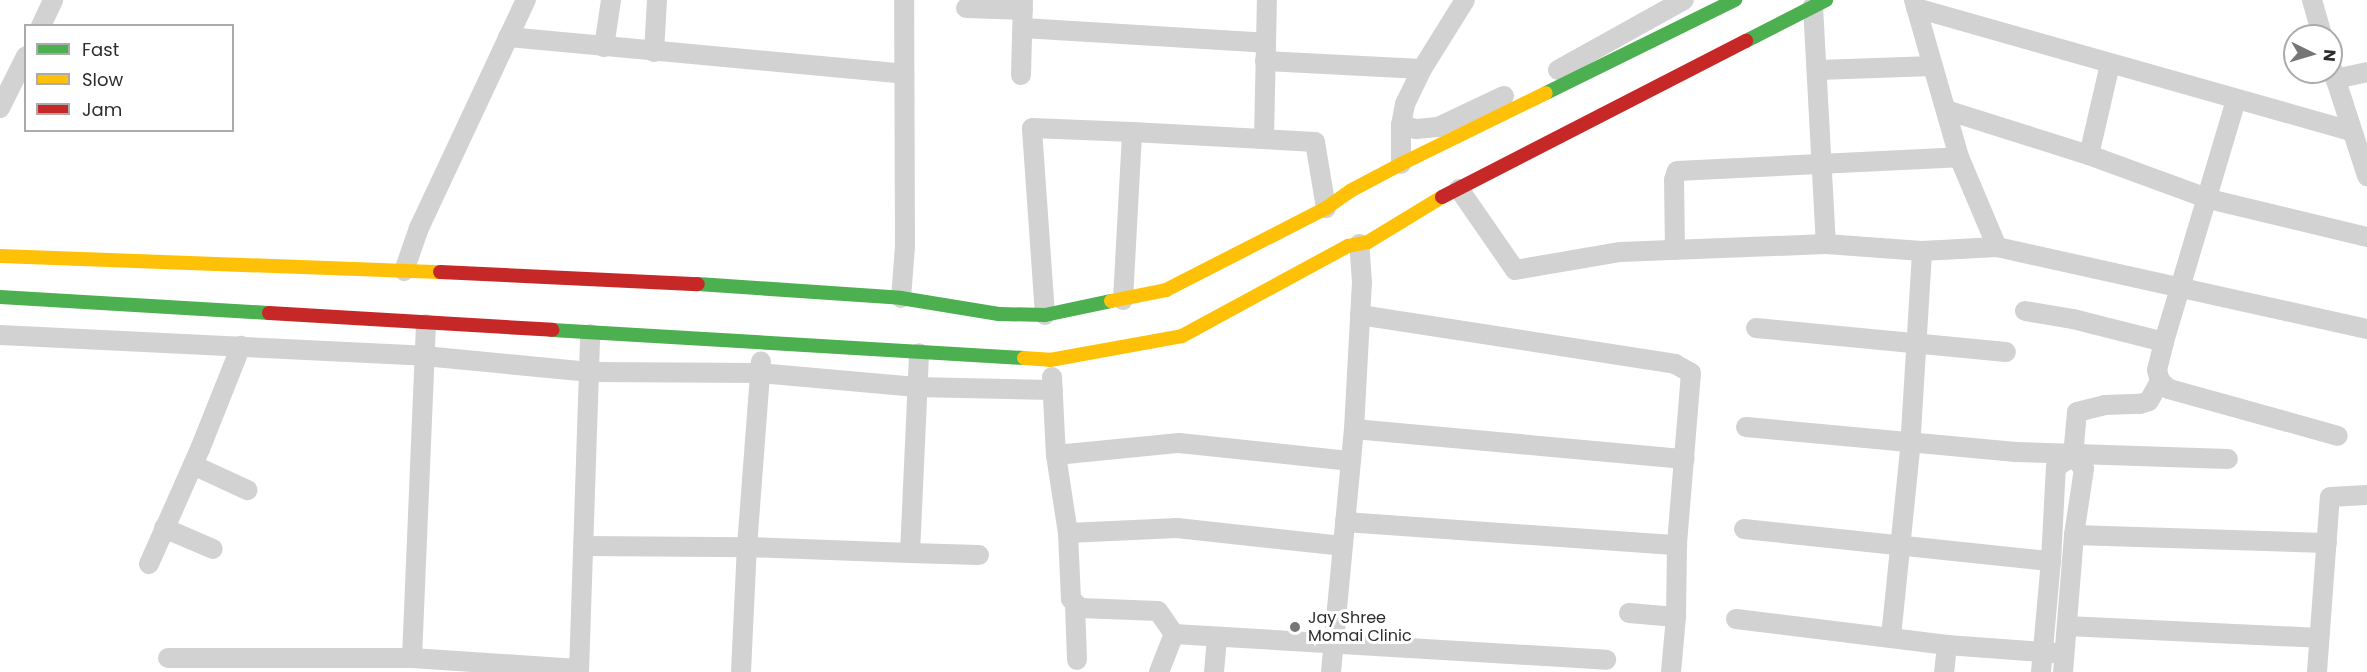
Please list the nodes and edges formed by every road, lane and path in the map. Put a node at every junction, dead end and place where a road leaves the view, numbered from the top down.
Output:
1 (53, 0) edge
2 (526, 0) edge
3 (611, 0) edge
4 (657, 0) edge
5 (904, 0) edge
6 (1267, 0) edge
7 (1465, 0) edge
8 (1684, 0) edge
9 (1736, 0) edge
10 (2312, 0) edge
11 (1820, 3) edge
12 (1915, 4) edge
13 (966, 8) dead end
14 (1023, 13) edge
15 (42, 24) edge
16 (2319, 24) edge
17 (508, 37) junction
18 (604, 47) junction
19 (654, 52) junction
20 (1266, 52) junction
21 (24, 60) edge
22 (2110, 64) junction
23 (1933, 66) junction
24 (1422, 69) junction
25 (1818, 70) junction
26 (2343, 72) edge
27 (2367, 72) edge
28 (904, 74) junction
29 (1021, 75) dead end
30 (2337, 84) edge
31 (2236, 100) junction
32 (0, 108) edge
33 (1946, 110) junction
34 (1401, 125) junction
35 (1131, 132) junction
36 (1264, 139) junction
37 (2358, 139) edge
38 (2089, 155) junction
39 (1959, 157) junction
40 (1823, 164) junction
41 (1407, 170) junction
42 (2367, 176) edge
43 (1459, 189) junction
44 (1420, 192) dead end
45 (2209, 199) junction
46 (1418, 209) junction
47 (1327, 215) junction
48 (1334, 237) dead end
49 (2367, 237) edge
50 (1826, 244) junction
51 (1354, 245) junction
52 (1998, 247) junction
53 (1675, 250) junction
54 (1922, 251) junction
55 (0, 256) edge
56 (404, 272) junction
57 (2181, 288) junction
58 (0, 297) edge
59 (901, 298) junction
60 (1123, 300) junction
61 (2025, 311) dead end
62 (1045, 315) junction
63 (1360, 315) junction
64 (426, 324) junction
65 (1756, 328) dead end
66 (2367, 329) edge
67 (590, 334) junction
68 (0, 335) edge
69 (2164, 342) junction
70 (762, 344) junction
71 (1916, 345) junction
72 (241, 346) junction
73 (2006, 352) dead end
74 (919, 353) junction
75 (424, 356) junction
76 (1050, 360) junction
77 (590, 372) junction
78 (760, 373) junction
79 (2160, 381) junction
80 (916, 387) junction
81 (1053, 390) junction
82 (1746, 427) dead end
83 (1354, 429) junction
84 (2338, 435) dead end
85 (1909, 442) junction
86 (1056, 455) junction
87 (2073, 456) junction
88 (1685, 459) junction
89 (2228, 459) dead end
90 (1351, 461) junction
91 (193, 465) junction
92 (247, 490) dead end
93 (2367, 495) edge
94 (1346, 522) junction
95 (164, 528) junction
96 (1744, 529) dead end
97 (1068, 533) junction
98 (2074, 536) junction
99 (1899, 543) junction
100 (2327, 543) junction
101 (1677, 545) junction
102 (585, 546) junction
103 (1342, 546) junction
104 (747, 547) junction
105 (213, 549) dead end
106 (910, 553) junction
107 (978, 555) dead end
108 (2051, 561) junction
109 (149, 564) dead end
110 (1075, 605) junction
111 (1629, 613) dead end
112 (1676, 617) junction
113 (1736, 619) dead end
114 (2067, 626) junction
115 (1174, 634) junction
116 (1217, 637) junction
117 (1891, 637) junction
118 (2319, 638) junction
119 (1334, 644) junction
120 (1947, 645) junction
121 (2043, 651) junction
122 (168, 658) dead end
123 (412, 658) junction
124 (1077, 660) dead end
125 (1606, 660) dead end
126 (2064, 663) edge
127 (368, 665) edge
128 (579, 670) edge
129 (741, 672) edge
130 (1158, 672) edge
131 (1214, 672) edge
132 (1331, 672) edge
133 (1671, 672) edge
134 (1944, 672) edge
135 (2041, 672) edge
136 (2317, 672) edge

1 - 15 street
2 - 17 street
3 - 18 street
4 - 19 street
5 - 28 street
6 - 20 street
7 - 24 street
8 - 34 street
9 - 41 highway
10 - 16 street
11 - 25 street
11 - 43 highway
12 - 22 street
12 - 23 street
13 - 14 street
14 - 20 street
14 - 29 street
17 - 18 street
17 - 56 street
18 - 19 street
19 - 28 street
20 - 24 street
20 - 36 street
21 - 32 street
22 - 31 street
22 - 38 street
23 - 25 street
23 - 33 street
24 - 34 street
25 - 40 street
26 - 27 street
28 - 59 street
30 - 37 street
31 - 37 street
31 - 45 street
33 - 38 street
33 - 39 street
34 - 41 street
35 - 36 street
35 - 60 street
35 - 62 street
36 - 47 street
37 - 42 street
38 - 45 street
39 - 40 street
39 - 52 street
40 - 50 street
40 - 53 street
41 - 47 highway
43 - 46 highway
43 - 53 street
44 - 46 highway
45 - 49 street
45 - 57 street
46 - 51 highway
47 - 60 highway
48 - 51 highway
50 - 53 street
50 - 54 street
51 - 63 street
51 - 76 highway
52 - 54 street
52 - 57 street
54 - 71 street
55 - 56 highway
56 - 59 highway
57 - 66 street
57 - 69 street
58 - 64 highway
59 - 62 highway
60 - 62 highway
61 - 69 street
63 - 83 street
63 - 88 street
64 - 67 highway
64 - 75 street
65 - 71 street
67 - 70 highway
67 - 77 street
68 - 72 street
69 - 79 street
70 - 74 highway
70 - 78 street
71 - 73 street
71 - 85 street
72 - 75 street
72 - 91 street
74 - 76 highway
74 - 80 street
75 - 77 street
75 - 123 street
76 - 81 street
77 - 78 street
77 - 102 street
78 - 80 street
78 - 104 street
79 - 84 street
79 - 87 street
80 - 81 street
80 - 106 street
81 - 86 street
82 - 85 street
83 - 88 street
83 - 90 street
85 - 87 street
85 - 99 street
86 - 90 street
86 - 97 street
87 - 89 street
87 - 98 street
87 - 108 street
88 - 101 street
90 - 94 street
91 - 92 street
91 - 95 street
93 - 100 street
94 - 101 street
94 - 103 street
95 - 105 street
95 - 109 street
96 - 99 street
97 - 103 street
97 - 110 street
98 - 100 street
98 - 114 street
99 - 108 street
99 - 117 street
100 - 118 street
101 - 112 street
102 - 104 street
102 - 128 street
103 - 119 street
104 - 106 street
104 - 129 street
106 - 107 street
108 - 121 street
110 - 115 street
110 - 124 street
111 - 112 street
112 - 133 street
113 - 117 street
114 - 118 street
114 - 126 street
115 - 116 street
115 - 130 street
116 - 119 street
116 - 131 street
117 - 120 street
118 - 136 street
119 - 125 street
119 - 132 street
120 - 121 street
120 - 134 street
121 - 126 street
121 - 135 street
122 - 127 street
123 - 127 street
123 - 128 street

